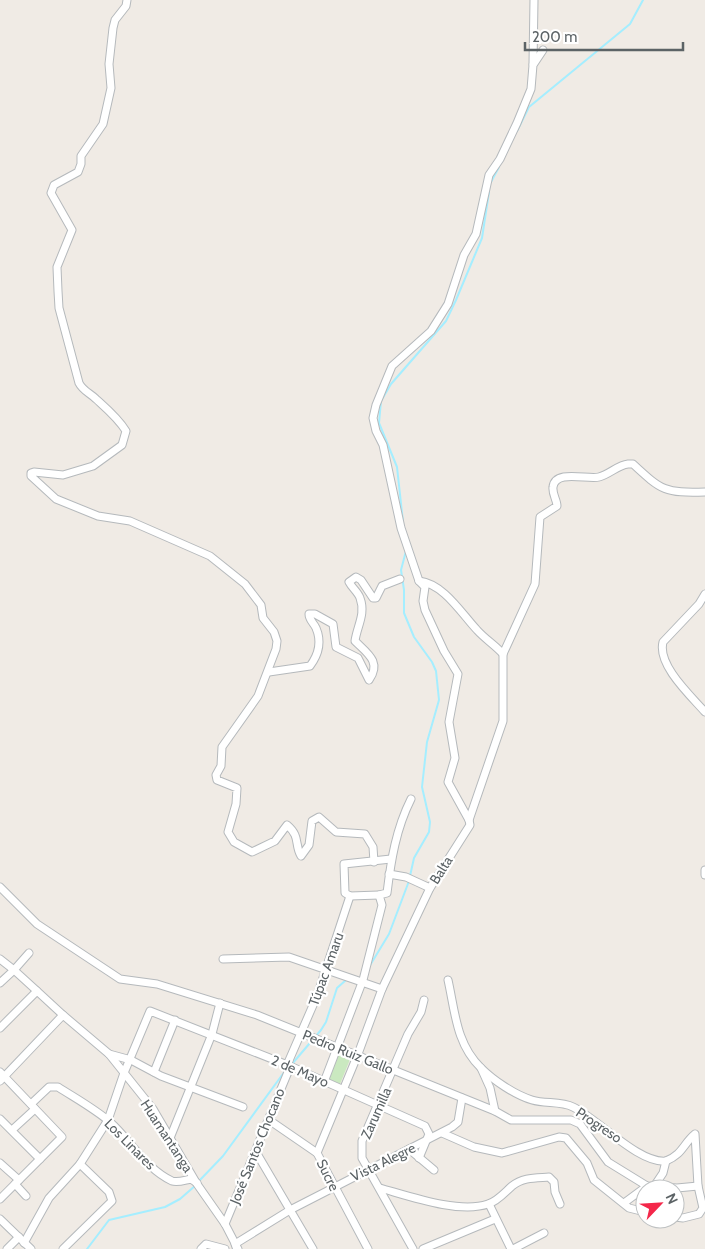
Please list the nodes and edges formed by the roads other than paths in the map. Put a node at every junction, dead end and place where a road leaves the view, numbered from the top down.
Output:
1 (126, 0) edge
2 (534, 0) edge
3 (544, 50) dead end
4 (533, 64) junction
5 (705, 492) edge
6 (400, 579) dead end
7 (419, 581) junction
8 (705, 594) edge
9 (503, 654) junction
10 (269, 672) junction
11 (705, 712) edge
12 (411, 799) dead end
13 (469, 820) junction
14 (391, 859) junction
15 (374, 862) junction
16 (705, 870) edge
17 (390, 874) junction
18 (705, 875) edge
19 (0, 887) edge
20 (430, 888) junction
21 (379, 895) junction
22 (350, 896) junction
23 (29, 953) dead end
24 (223, 958) dead end
25 (0, 959) edge
26 (327, 969) junction
27 (14, 970) junction
28 (363, 980) junction
29 (448, 980) dead end
30 (0, 983) edge
31 (382, 988) junction
32 (37, 991) junction
33 (424, 1000) dead end
34 (220, 1003) junction
35 (63, 1015) junction
36 (175, 1020) junction
37 (0, 1028) edge
38 (302, 1033) junction
39 (212, 1034) junction
40 (339, 1046) junction
41 (109, 1054) junction
42 (358, 1054) junction
43 (131, 1060) junction
44 (287, 1066) junction
45 (481, 1068) junction
46 (394, 1070) junction
47 (154, 1072) junction
48 (124, 1074) junction
49 (2, 1077) edge
50 (324, 1082) junction
51 (190, 1085) junction
52 (342, 1089) junction
53 (462, 1098) junction
54 (33, 1106) junction
55 (379, 1106) junction
56 (243, 1107) dead end
57 (496, 1110) junction
58 (0, 1119) edge
59 (108, 1120) junction
60 (269, 1120) junction
61 (12, 1130) junction
62 (442, 1133) junction
63 (170, 1138) junction
64 (425, 1142) junction
65 (409, 1149) junction
66 (256, 1152) junction
67 (317, 1153) junction
68 (419, 1158) junction
69 (40, 1159) junction
70 (666, 1161) junction
71 (0, 1162) edge
72 (80, 1164) junction
73 (368, 1168) junction
74 (434, 1170) dead end
75 (640, 1179) edge
76 (657, 1179) edge
77 (17, 1182) junction
78 (197, 1184) junction
79 (698, 1186) junction
80 (333, 1187) junction
81 (685, 1187) edge
82 (380, 1188) junction
83 (26, 1196) dead end
84 (635, 1196) edge
85 (0, 1200) edge
86 (624, 1203) junction
87 (489, 1204) junction
88 (560, 1204) dead end
89 (290, 1210) junction
90 (635, 1210) edge
91 (685, 1216) edge
92 (0, 1219) edge
93 (495, 1219) junction
94 (225, 1224) junction
95 (544, 1233) dead end
96 (22, 1240) junction
97 (203, 1246) edge
98 (237, 1247) edge
99 (7, 1249) edge
100 (30, 1249) edge
101 (63, 1249) edge
102 (225, 1249) edge
103 (313, 1249) edge
104 (368, 1249) edge
105 (413, 1249) edge
106 (423, 1249) edge
107 (512, 1249) edge

1 - 10 street
2 - 4 street
3 - 4 street
4 - 7 street
5 - 9 street
6 - 10 street
7 - 9 street
7 - 13 street
8 - 11 street
9 - 13 street, Balta
10 - 15 street
12 - 14 street
13 - 20 street, Balta
14 - 15 street
14 - 17 street
15 - 22 street
16 - 18 street
17 - 20 street
17 - 21 street
19 - 34 street, Pedro Ruiz Gallo
20 - 31 street, Balta
21 - 22 street
21 - 28 street
22 - 26 street, Túpac Amaru
23 - 27 street
24 - 26 street
25 - 27 street, Huamantanga
26 - 28 street
26 - 38 street, Túpac Amaru
27 - 30 street
27 - 32 street, Huamantanga
28 - 31 street
28 - 40 street
29 - 45 street, Progreso
31 - 42 street, Balta
32 - 35 street, Huamantanga
32 - 37 street
33 - 46 street, Zarumilla
34 - 38 street, Pedro Ruiz Gallo
34 - 39 street
35 - 41 street, Huamantanga
35 - 49 street
36 - 39 street, 2 de Mayo
36 - 43 street, 2 de Mayo
36 - 47 street
38 - 40 street, Pedro Ruiz Gallo
38 - 44 street, Túpac Amaru
39 - 44 street, 2 de Mayo
39 - 51 street
40 - 42 street, Pedro Ruiz Gallo
40 - 50 street
41 - 43 street
41 - 48 street, Huamantanga
42 - 46 street, Pedro Ruiz Gallo
42 - 52 street, Balta
43 - 47 street
43 - 48 street
44 - 50 street, 2 de Mayo
44 - 60 street, José Santos Chocano
45 - 57 street
45 - 70 street, Progreso
46 - 53 street, Pedro Ruiz Gallo
46 - 55 street, Zarumilla
47 - 51 street
48 - 59 street
48 - 63 street, Huamantanga
49 - 54 street
50 - 52 street, 2 de Mayo
51 - 56 street
51 - 63 street
52 - 55 street, 2 de Mayo
52 - 67 street, Balta
53 - 57 street, Pedro Ruiz Gallo
53 - 62 street, Vista Alegre
54 - 59 street, Los Linares
54 - 61 street
54 - 69 street
55 - 64 street, 2 de Mayo
55 - 73 street, Zarumilla
57 - 75 street, Pedro Ruiz Gallo
58 - 61 street
59 - 72 street
59 - 78 street, Los Linares
60 - 66 street, José Santos Chocano
60 - 67 street, Sucre
61 - 69 street
62 - 64 street, Vista Alegre
62 - 86 street
63 - 78 street, Huamantanga
64 - 65 street, Vista Alegre
64 - 68 street
65 - 68 street
65 - 73 street, Vista Alegre
66 - 89 street
66 - 94 street, José Santos Chocano
67 - 80 street, Sucre
68 - 74 street
69 - 77 street
70 - 76 street
70 - 79 street
71 - 77 street
72 - 96 street
72 - 101 street
73 - 80 street, Vista Alegre
73 - 82 street, Zarumilla
77 - 83 street
77 - 85 street
78 - 94 street, Huamantanga
79 - 81 street, Pedro Ruiz Gallo
79 - 91 street
80 - 89 street, Vista Alegre
80 - 104 street, Sucre
82 - 87 street
82 - 105 street, Zarumilla
84 - 86 street
86 - 90 street
87 - 88 street
87 - 93 street
89 - 98 street, Vista Alegre
89 - 103 street
92 - 96 street
93 - 106 street
93 - 107 street
94 - 98 street, Huamantanga
95 - 107 street
96 - 99 street
96 - 100 street
97 - 102 street

